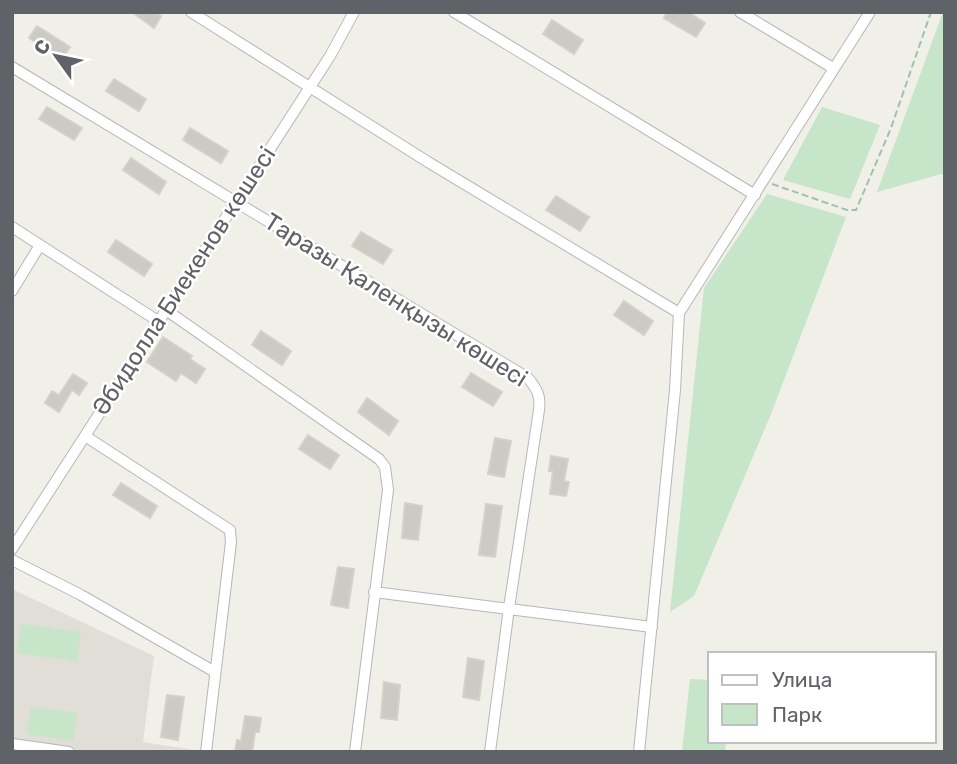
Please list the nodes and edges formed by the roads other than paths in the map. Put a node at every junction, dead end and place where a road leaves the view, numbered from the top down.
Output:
1 (191, 12) edge
2 (354, 12) edge
3 (454, 12) edge
4 (740, 12) edge
5 (870, 12) edge
6 (12, 67) edge
7 (833, 68) junction
8 (310, 86) junction
9 (755, 195) junction
10 (237, 201) junction
11 (12, 227) edge
12 (40, 245) junction
13 (12, 291) edge
14 (166, 310) junction
15 (679, 313) junction
16 (158, 321) junction
17 (85, 436) junction
18 (12, 549) edge
19 (12, 560) edge
20 (374, 592) junction
21 (509, 608) junction
22 (652, 627) junction
23 (215, 672) junction
24 (12, 744) edge
25 (69, 752) edge
26 (206, 752) edge
27 (355, 752) edge
28 (490, 752) edge
29 (639, 752) edge

1 - 8 street
2 - 8 street, Әбидолла Биекенов көшесі
3 - 9 street
4 - 7 street
5 - 7 street
6 - 10 street, Таразы Қаленқызы көшесі
7 - 9 street
8 - 10 street, Әбидолла Биекенов көшесі
8 - 15 street
9 - 15 street
10 - 14 street, Әбидолла Биекенов көшесі
10 - 21 street, Таразы Қаленқызы көшесі
11 - 12 street
12 - 13 street
12 - 16 street
14 - 16 street, Әбидолла Биекенов көшесі
14 - 20 street
15 - 22 street
16 - 17 street, Әбидолла Биекенов көшесі
17 - 18 street, Әбидолла Биекенов көшесі
17 - 23 street
19 - 23 street
20 - 21 street
20 - 27 street
21 - 22 street
21 - 28 street, Таразы Қаленқызы көшесі
22 - 29 street
23 - 26 street
24 - 25 street

